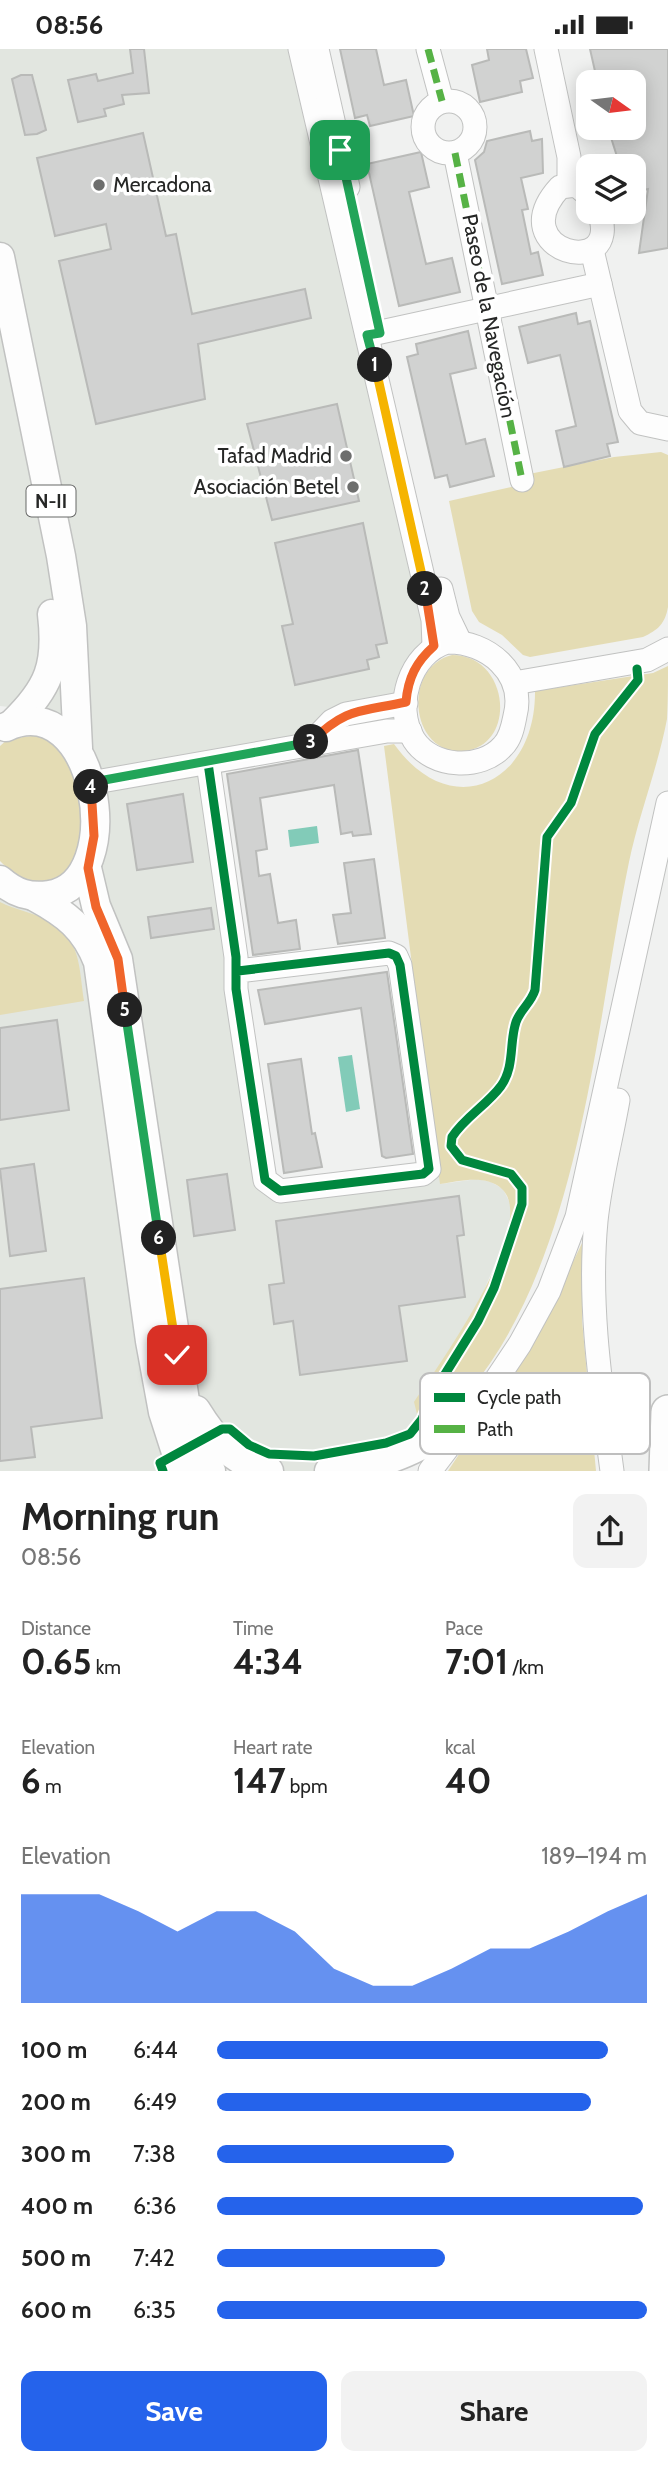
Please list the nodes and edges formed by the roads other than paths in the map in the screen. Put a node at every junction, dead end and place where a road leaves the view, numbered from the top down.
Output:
1 (300, 49) edge
2 (317, 49) edge
3 (428, 49) edge
4 (546, 49) edge
5 (442, 101) junction
6 (455, 153) junction
7 (576, 179) edge
8 (576, 189) edge
9 (600, 224) edge
10 (592, 250) junction
11 (0, 257) edge
12 (600, 284) junction
13 (489, 309) junction
14 (373, 334) junction
15 (0, 343) edge
16 (668, 429) edge
17 (522, 480) dead end
18 (460, 642) junction
19 (434, 646) junction
20 (668, 649) edge
21 (514, 683) junction
22 (406, 702) junction
23 (6, 726) edge
24 (410, 731) junction
25 (310, 744) junction
26 (78, 748) junction
27 (208, 763) junction
28 (90, 783) junction
29 (668, 803) edge
30 (654, 865) junction
31 (88, 868) junction
32 (0, 880) edge
33 (35, 897) junction
34 (238, 971) junction
35 (501, 1373) edge
36 (599, 1373) edge
37 (181, 1377) junction
38 (668, 1412) edge
39 (420, 1448) edge
40 (443, 1454) edge
41 (182, 1471) edge
42 (211, 1471) edge
43 (268, 1471) edge
44 (329, 1471) edge
45 (430, 1471) edge
46 (666, 1471) edge

1 - 14 street
2 - 14 street
3 - 5 street
4 - 7 street
5 - 6 street
5 - 6 street
6 - 13 street, Paseo de la Navegación
8 - 10 street
9 - 10 street
10 - 12 street
11 - 26 main road, N-II
12 - 13 street
12 - 16 street
13 - 14 street
13 - 17 street, Paseo de la Navegación
14 - 18 street
14 - 19 street
15 - 23 main road, N-II
18 - 19 street
18 - 21 street
19 - 22 street
20 - 21 street
21 - 24 street
22 - 24 street
22 - 25 street
23 - 26 main road, N-II
24 - 25 street
25 - 27 street
26 - 28 main road, N-II
27 - 28 street
27 - 34 street
28 - 31 main road, N-II
29 - 30 street
30 - 35 street
30 - 36 street
31 - 33 main road
31 - 37 main road, N-II
32 - 33 main road
33 - 41 main road
34 - 34 street
37 - 42 main road, N-II
37 - 43 main road
38 - 46 highway
39 - 44 main road
40 - 45 street

